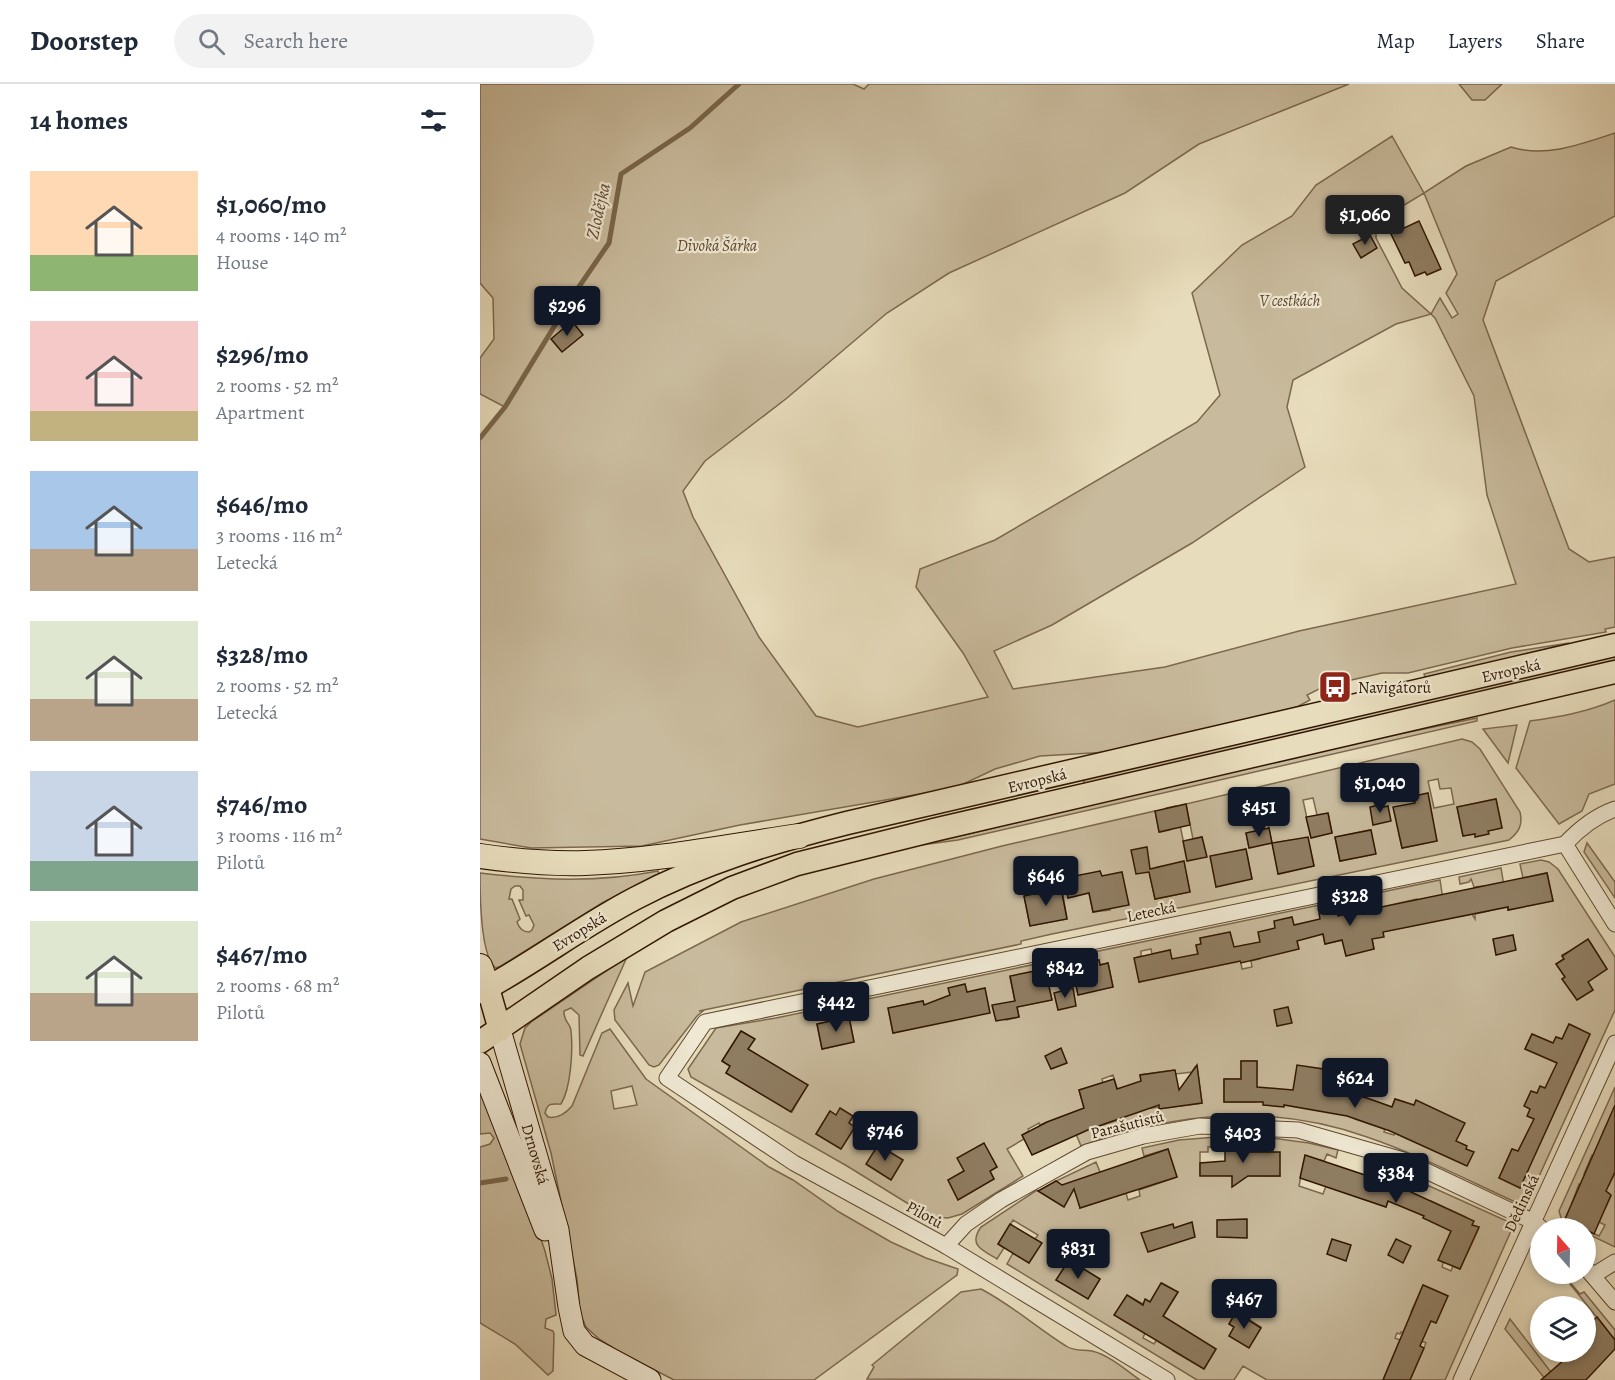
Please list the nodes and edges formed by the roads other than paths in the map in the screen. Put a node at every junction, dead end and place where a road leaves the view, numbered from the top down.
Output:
1 (1615, 645) edge
2 (1615, 672) edge
3 (1615, 808) edge
4 (799, 836) junction
5 (1565, 844) junction
6 (480, 856) edge
7 (1615, 924) edge
8 (482, 982) edge
9 (500, 1030) junction
10 (480, 1042) edge
11 (1615, 1043) edge
12 (480, 1063) edge
13 (666, 1078) joint
14 (1540, 1218) edge
15 (1530, 1222) edge
16 (1530, 1239) edge
17 (946, 1246) junction
18 (1615, 1262) edge
19 (1596, 1270) edge
20 (1596, 1279) edge
21 (565, 1280) junction
22 (1615, 1302) edge
23 (650, 1380) edge
24 (1167, 1380) edge
25 (1461, 1380) edge

1 - 4 main road, Evropská
2 - 9 main road, Evropská
3 - 5 street
4 - 6 highway
4 - 8 main road, Evropská
5 - 7 street
5 - 13 street, Letecká
8 - 9 main road
9 - 10 main road, Evropská
9 - 21 main road, Drnovská
11 - 14 street, Dědinská
12 - 21 main road, Drnovská
13 - 17 street, Pilotů
15 - 17 street, Parašutistů
16 - 25 street, Dědinská
17 - 24 street, Pilotů
18 - 19 street
20 - 22 street
21 - 23 main road, Drnovská

